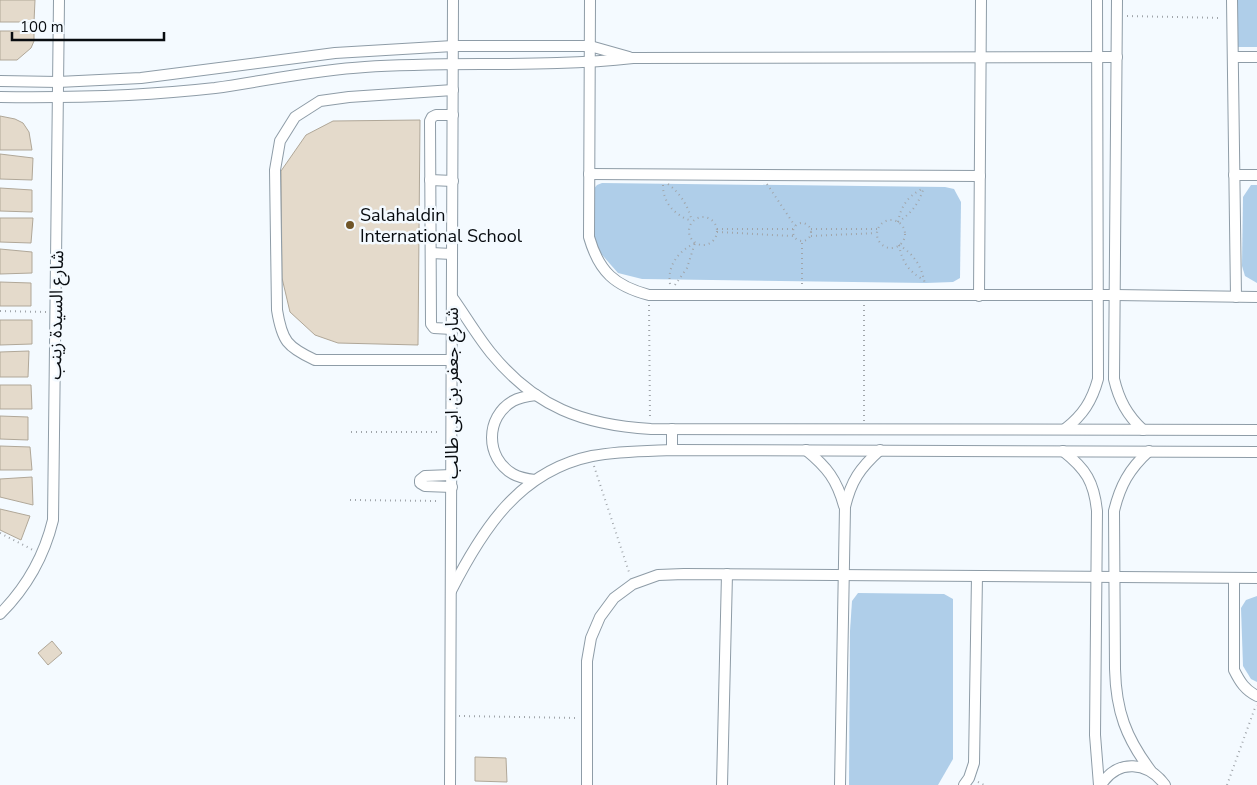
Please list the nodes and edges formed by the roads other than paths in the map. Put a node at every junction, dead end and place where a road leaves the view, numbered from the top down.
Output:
1 (59, 0) edge
2 (453, 0) edge
3 (590, 0) edge
4 (981, 0) edge
5 (1097, 0) edge
6 (1118, 0) edge
7 (1232, 0) edge
8 (453, 46) junction
9 (590, 46) junction
10 (980, 57) junction
11 (1097, 57) junction
12 (1233, 57) junction
13 (1257, 57) edge
14 (633, 58) junction
15 (1117, 58) junction
16 (590, 62) junction
17 (453, 63) junction
18 (0, 81) edge
19 (58, 82) junction
20 (453, 90) junction
21 (0, 97) edge
22 (58, 98) junction
23 (453, 115) junction
24 (589, 174) junction
25 (1234, 175) junction
26 (1257, 175) edge
27 (980, 176) junction
28 (430, 180) junction
29 (453, 181) junction
30 (431, 253) junction
31 (452, 254) junction
32 (1098, 295) junction
33 (1115, 295) junction
34 (979, 296) junction
35 (452, 297) junction
36 (1236, 297) junction
37 (1257, 297) edge
38 (452, 328) junction
39 (452, 360) junction
40 (536, 395) junction
41 (672, 429) junction
42 (1065, 430) junction
43 (1144, 430) junction
44 (1257, 430) edge
45 (672, 450) junction
46 (806, 450) junction
47 (880, 450) junction
48 (1063, 451) junction
49 (1149, 451) junction
50 (1257, 452) edge
51 (452, 475) junction
52 (535, 480) junction
53 (452, 487) junction
54 (844, 507) junction
55 (727, 574) junction
56 (844, 575) junction
57 (977, 576) junction
58 (1097, 578) junction
59 (1114, 578) junction
60 (1234, 578) junction
61 (1257, 578) edge
62 (451, 591) junction
63 (0, 614) edge
64 (1257, 696) edge
65 (1158, 778) edge
66 (450, 785) edge
67 (587, 785) edge
68 (722, 785) edge
69 (840, 785) edge
70 (964, 785) edge
71 (1100, 785) edge
72 (1169, 785) edge

1 - 19 street, شارع السيدة زينب
2 - 8 street, شارع جعفر بن ابى طالب
3 - 9 street
4 - 10 street
5 - 11 street
6 - 15 street
7 - 12 street
8 - 9 street
8 - 17 street, شارع جعفر بن ابى طالب
8 - 19 street
9 - 14 street
9 - 16 street
10 - 11 street
10 - 14 street
10 - 27 street
11 - 15 street
11 - 32 street
12 - 13 street
12 - 25 street
14 - 16 street
15 - 33 street
16 - 17 street
16 - 24 street
17 - 20 street, شارع جعفر بن ابى طالب
17 - 22 street
18 - 19 street
19 - 22 street, شارع السيدة زينب
20 - 23 street, شارع جعفر بن ابى طالب
20 - 39 street
21 - 22 street
22 - 63 street, شارع السيدة زينب
23 - 28 street
23 - 29 street, شارع جعفر بن ابى طالب
24 - 27 street
24 - 34 street
25 - 26 street
25 - 36 street
27 - 34 street
28 - 29 street
28 - 30 street
29 - 31 street, شارع جعفر بن ابى طالب
30 - 31 street
30 - 38 street
31 - 35 street, شارع جعفر بن ابى طالب
32 - 33 street
32 - 34 street
32 - 42 street
33 - 36 street
33 - 43 street
35 - 38 street, شارع جعفر بن ابى طالب
35 - 40 street
36 - 37 street
38 - 39 street, شارع جعفر بن ابى طالب
39 - 51 street, شارع جعفر بن ابى طالب
40 - 41 street
40 - 52 street
41 - 42 street
41 - 45 street
42 - 43 street
43 - 44 street
45 - 46 street
45 - 52 street
46 - 47 street
46 - 54 street
47 - 48 street
47 - 54 street
48 - 49 street
48 - 58 street
49 - 50 street
49 - 59 street
51 - 53 street, شارع جعفر بن ابى طالب
51 - 53 street
52 - 62 street
53 - 62 street, شارع جعفر بن ابى طالب
54 - 56 street
55 - 56 street
55 - 67 street
55 - 68 street
56 - 57 street
56 - 69 street
57 - 58 street
57 - 70 street
58 - 59 street
58 - 71 street
59 - 60 street
59 - 65 street
60 - 61 street
60 - 64 street
62 - 66 street, شارع جعفر بن ابى طالب
65 - 71 street
65 - 72 street

